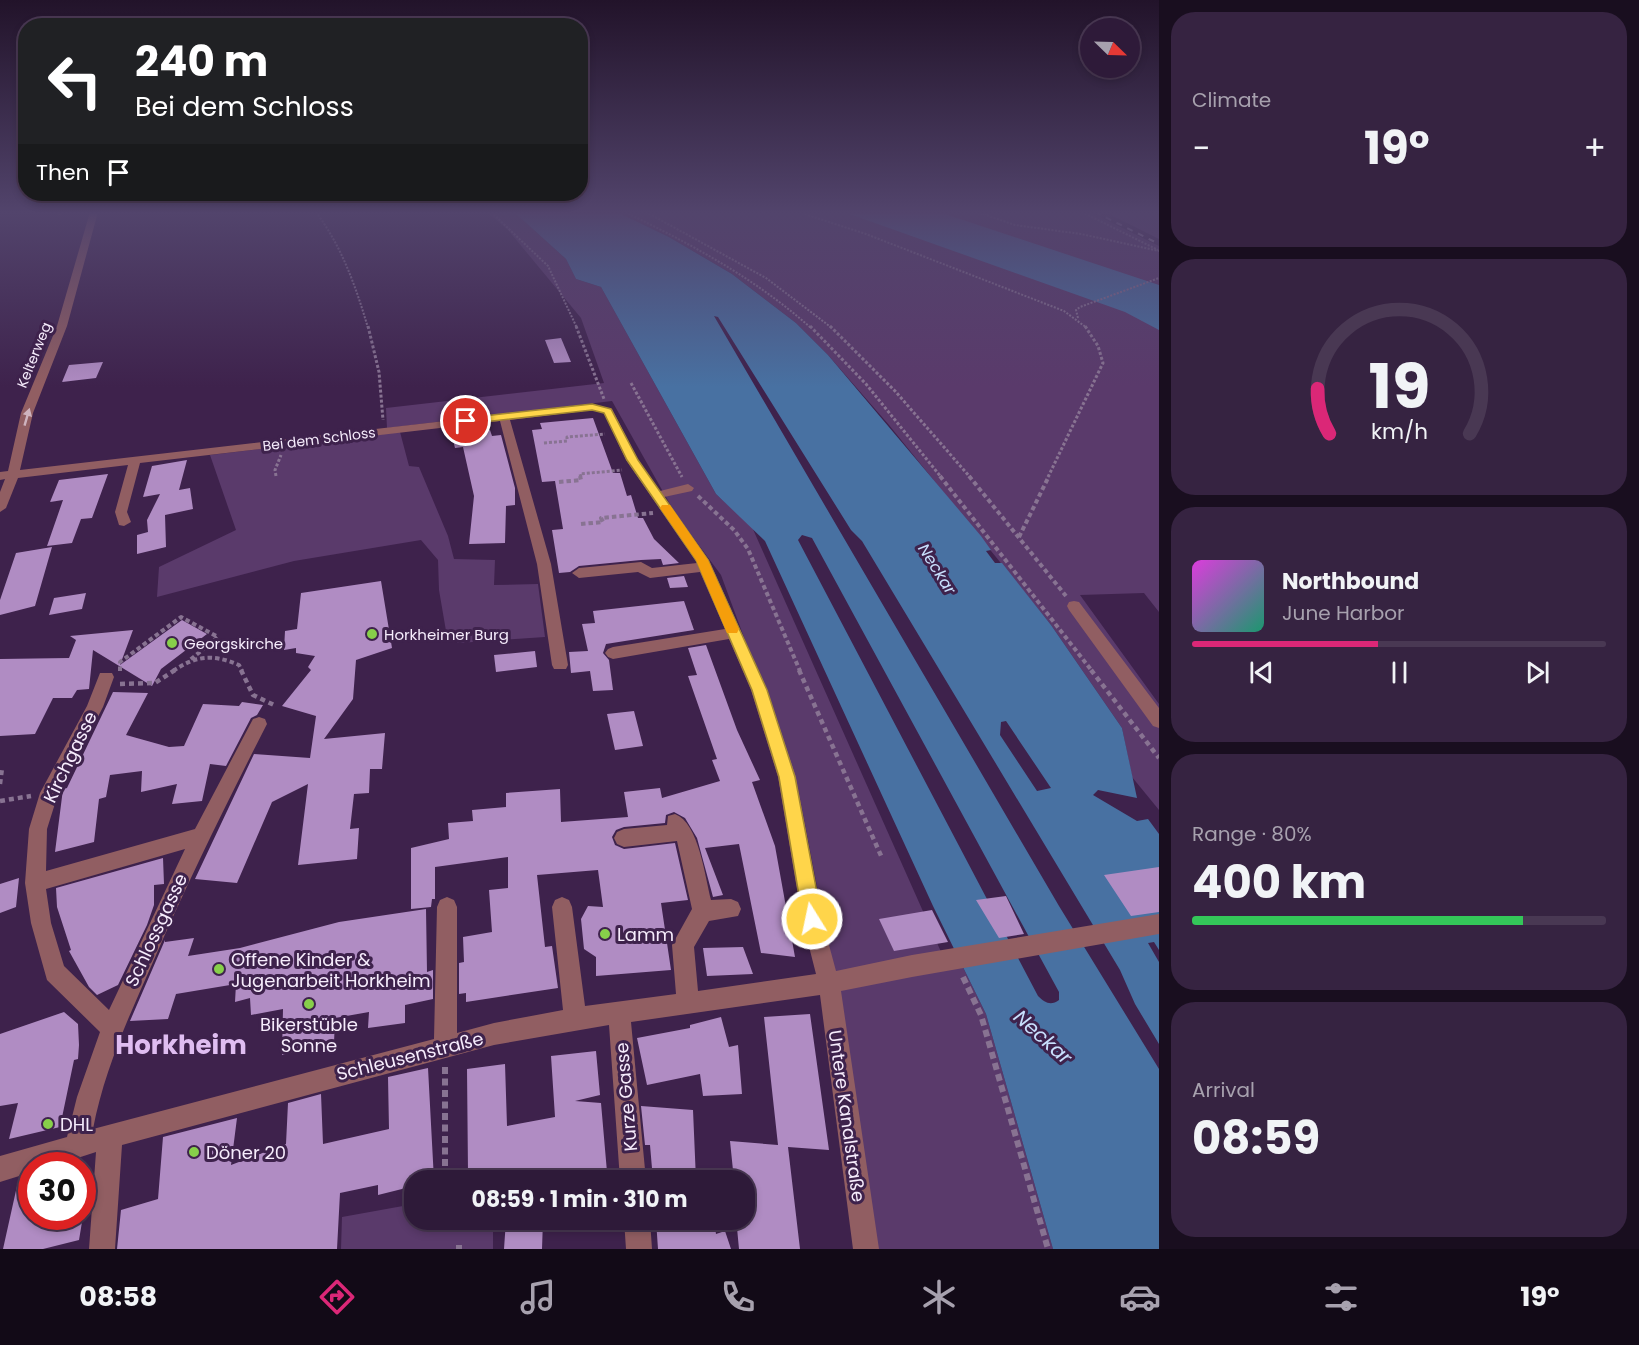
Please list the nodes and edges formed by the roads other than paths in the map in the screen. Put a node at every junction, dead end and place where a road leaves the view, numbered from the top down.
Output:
1 (78, 270) edge
2 (608, 411) joint
3 (504, 417) junction
4 (135, 461) junction
5 (6, 475) edge
6 (688, 488) dead end
7 (657, 495) junction
8 (0, 508) edge
9 (124, 522) dead end
10 (705, 567) junction
11 (579, 573) dead end
12 (1074, 606) road end
13 (734, 633) junction
14 (613, 653) dead end
15 (560, 665) dead end
16 (113, 680) road end
17 (1159, 722) edge
18 (259, 724) dead end
19 (200, 836) junction
20 (624, 838) dead end
21 (35, 882) junction
22 (447, 907) dead end
23 (562, 907) dead end
24 (731, 909) dead end
25 (703, 910) junction
26 (1159, 924) edge
27 (829, 983) junction
28 (688, 1002) junction
29 (619, 1013) junction
30 (575, 1019) junction
31 (112, 1028) junction
32 (445, 1046) junction
33 (110, 1136) junction
34 (77, 1146) junction
35 (0, 1169) edge
36 (632, 1170) edge
37 (638, 1230) edge
38 (102, 1249) edge
39 (639, 1249) edge
40 (866, 1249) edge

5 -> 1 street, Kelterweg
2 - 3 street, Bei dem Schloss
2 - 7 street, Untere Kanalstraße
3 - 4 street, Bei dem Schloss
3 - 15 street
4 - 5 street, Bei dem Schloss
4 - 9 street
5 - 8 street, Kelterweg
6 - 7 street
7 - 10 street, Untere Kanalstraße
10 - 11 street
10 - 13 street, Untere Kanalstraße
12 - 17 street
13 - 14 street
13 - 27 street, Untere Kanalstraße
16 - 21 street, Kirchgasse
18 - 19 street, Schlossgasse
19 - 21 street
19 - 31 street, Schlossgasse
20 - 25 street
21 - 31 street, Kirchgasse
22 - 32 street
23 - 30 street
24 - 25 street
25 - 28 street
26 - 27 street, Schleusenstraße
27 - 28 street, Schleusenstraße
27 - 40 street, Untere Kanalstraße
28 - 29 street, Schleusenstraße
29 - 30 street, Schleusenstraße
29 - 36 street, Kurze Gasse
30 - 32 street, Schleusenstraße
31 - 34 street, Schlossgasse
32 - 33 street, Schleusenstraße
33 - 34 street, Schleusenstraße
33 - 38 street
34 - 35 street, Schleusenstraße
37 - 39 street

